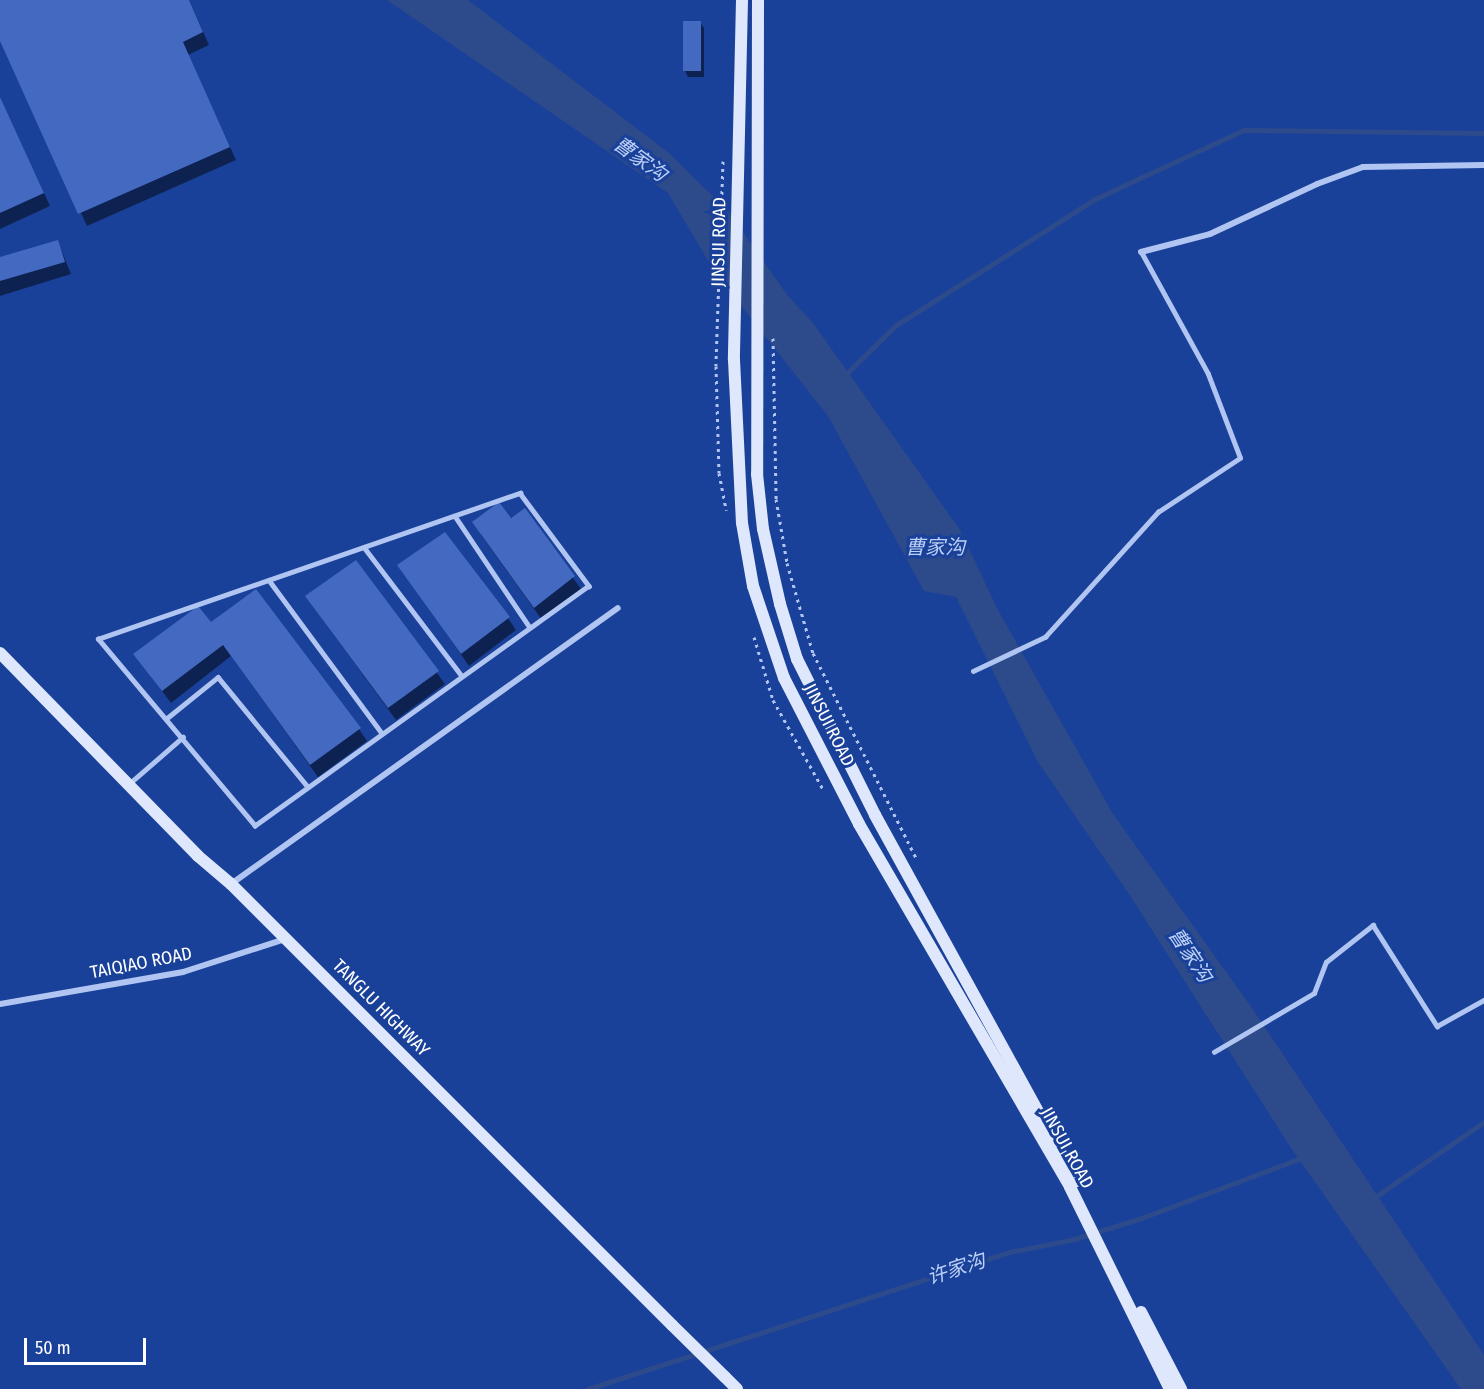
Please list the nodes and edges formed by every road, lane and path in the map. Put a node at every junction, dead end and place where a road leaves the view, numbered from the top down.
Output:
1 (742, 0) edge
2 (758, 0) edge
3 (739, 148) junction
4 (758, 149) junction
5 (1484, 165) edge
6 (721, 198) dead end
7 (1141, 252) joint
8 (716, 366) dead end
9 (774, 367) dead end
10 (455, 516) junction
11 (364, 547) junction
12 (269, 580) junction
13 (618, 608) dead end
14 (529, 626) junction
15 (0, 652) edge
16 (973, 671) dead end
17 (461, 675) junction
18 (167, 717) junction
19 (382, 733) junction
20 (183, 736) junction
21 (130, 783) junction
22 (308, 788) junction
23 (919, 864) dead end
24 (231, 884) junction
25 (285, 939) junction
26 (1484, 999) edge
27 (0, 1004) edge
28 (1214, 1052) dead end
29 (1074, 1185) junction
30 (1106, 1251) junction
31 (736, 1389) edge
32 (1170, 1389) edge
33 (1181, 1389) edge

1 - 3 street, JINSUI ROAD
2 - 4 street, JINSUI ROAD
3 - 4 street
3 - 29 street, JINSUI ROAD
4 - 29 street, JINSUI ROAD
5 - 7 street
6 - 8 path
7 - 16 lane
9 - 23 path
10 - 11 lane
10 - 14 lane
10 - 14 lane
11 - 12 lane
11 - 17 lane
12 - 18 lane
12 - 19 lane
13 - 24 street
14 - 17 lane
15 - 21 street, TANGLU HIGHWAY
17 - 19 lane
18 - 20 lane
18 - 22 lane
19 - 22 lane
20 - 21 lane
20 - 22 lane
21 - 24 street, TANGLU HIGHWAY
24 - 25 street, TANGLU HIGHWAY
25 - 27 street, TAIQIAO ROAD
25 - 31 street, TANGLU HIGHWAY, bridge
26 - 28 lane
29 - 30 street, JINSUI ROAD
30 - 32 street, JINSUI ROAD
30 - 33 street, JINSUI ROAD

